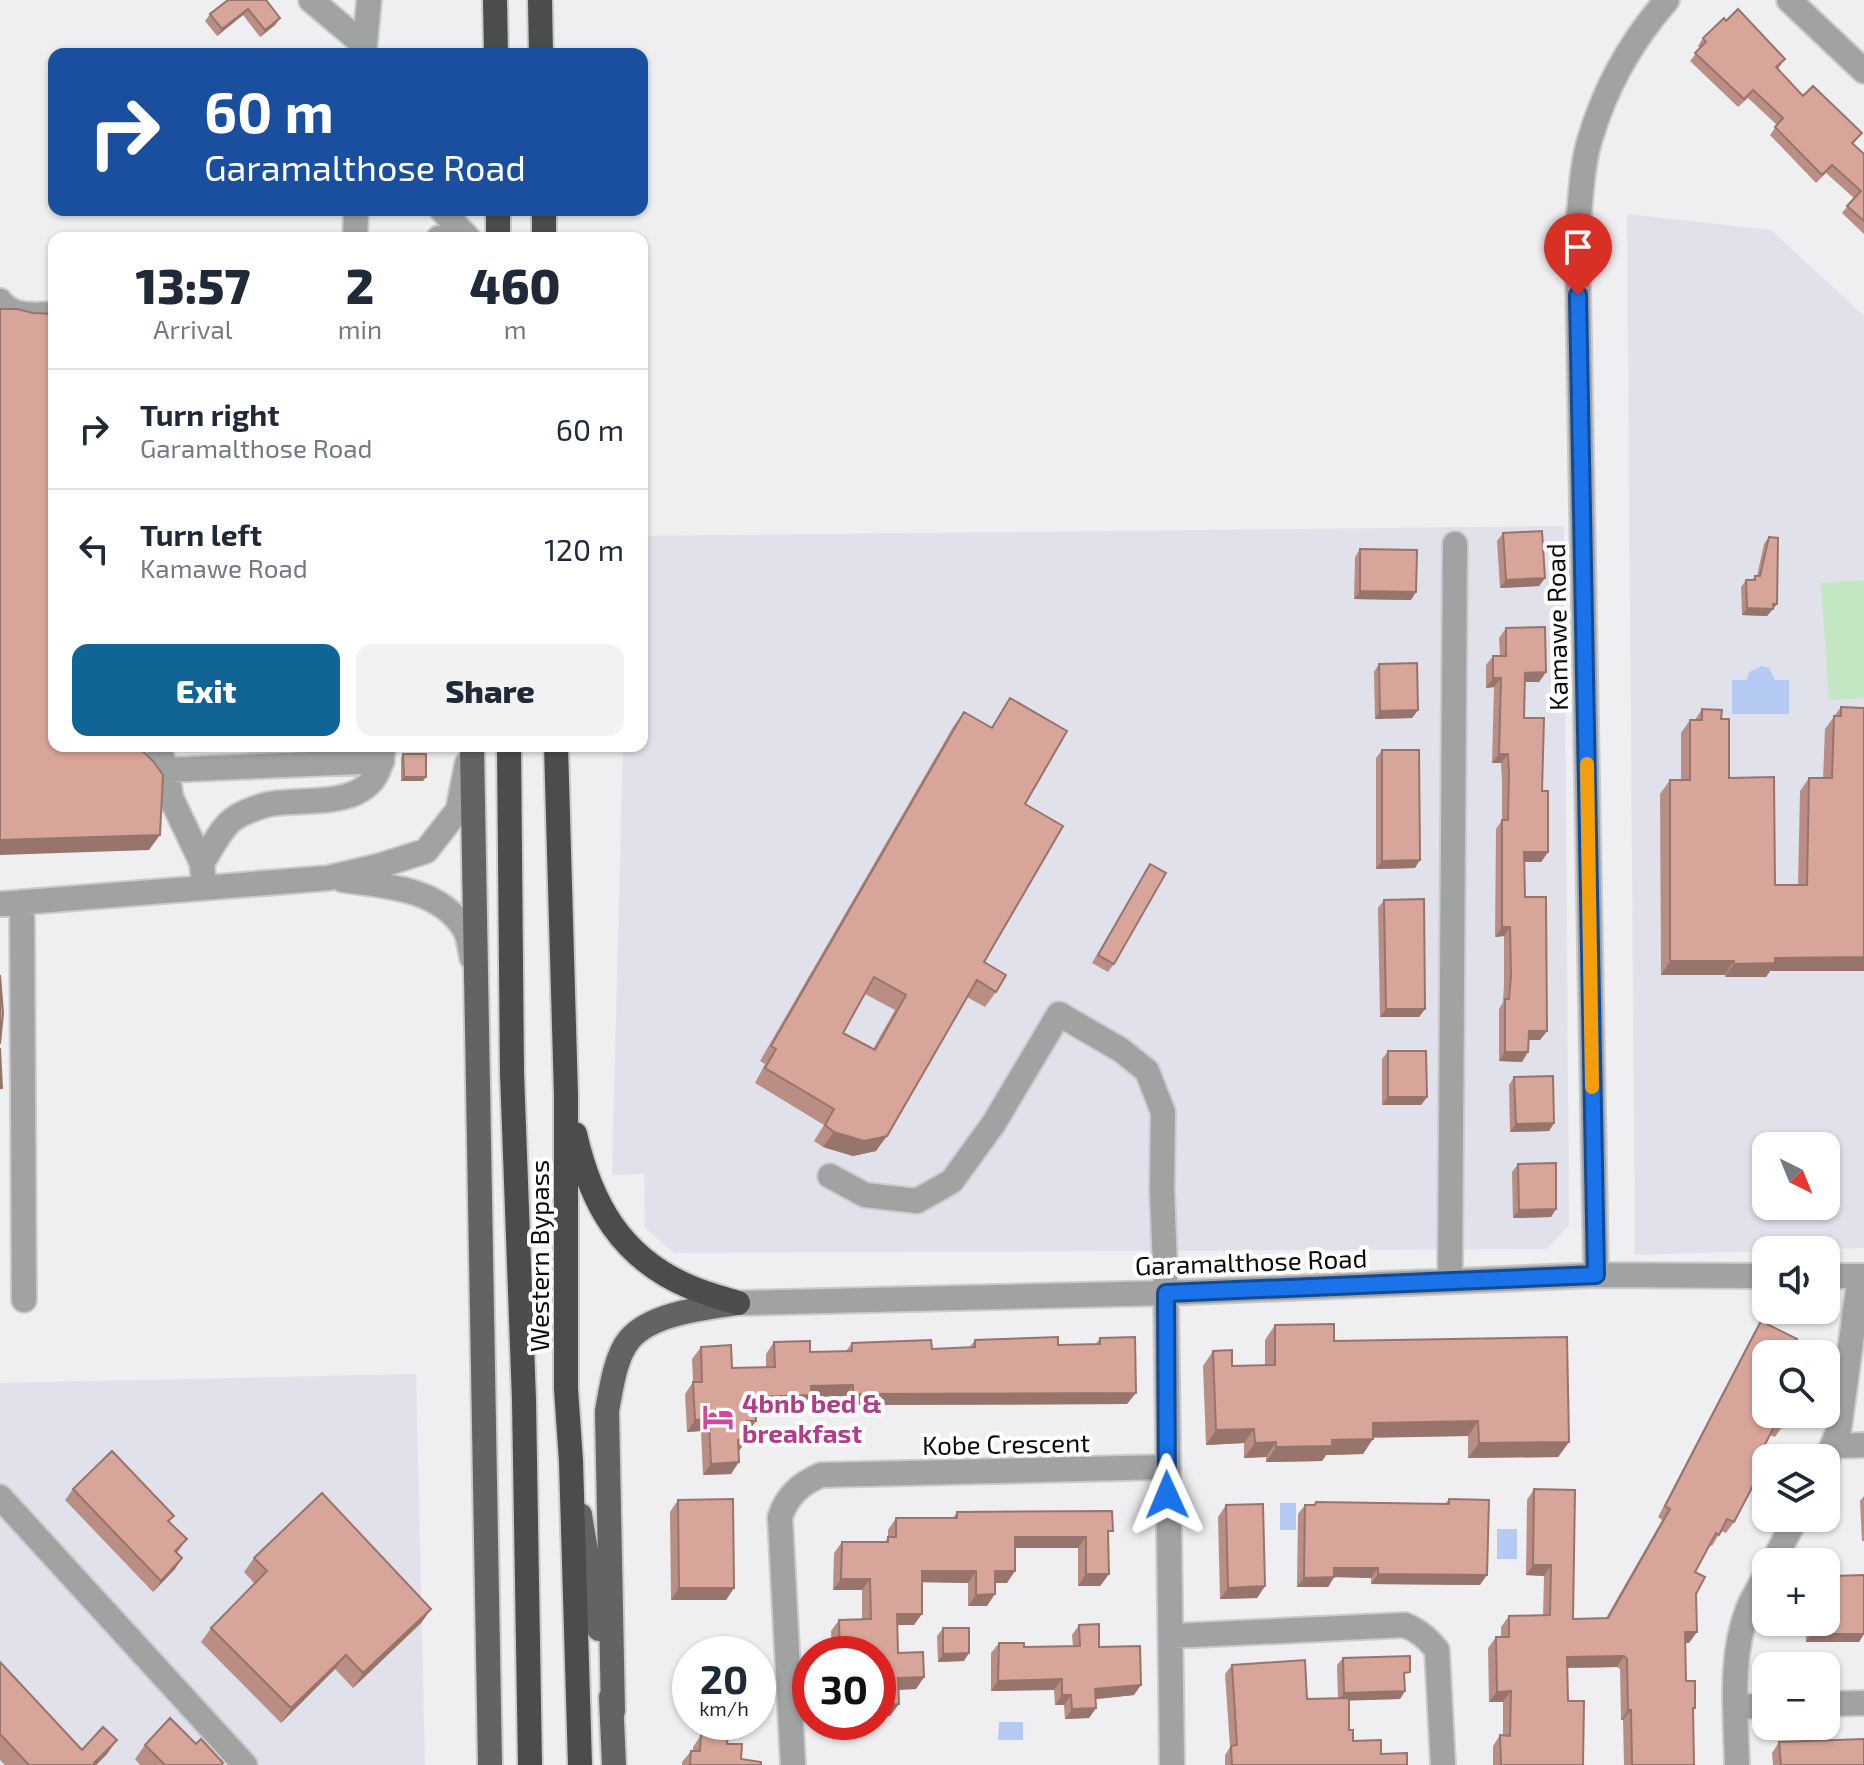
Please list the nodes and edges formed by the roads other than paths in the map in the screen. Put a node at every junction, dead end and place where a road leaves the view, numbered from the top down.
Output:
1 (311, 0) edge
2 (369, 0) edge
3 (495, 0) edge
4 (540, 0) edge
5 (1667, 0) edge
6 (1789, 0) edge
7 (363, 48) edge
8 (364, 48) edge
9 (496, 48) edge
10 (541, 48) edge
11 (1864, 71) edge
12 (448, 216) edge
13 (462, 232) edge
14 (0, 301) edge
15 (48, 314) edge
16 (1455, 544) dead end
17 (160, 752) edge
18 (470, 752) edge
19 (471, 752) edge
20 (509, 752) edge
21 (556, 752) edge
22 (382, 754) edge
23 (167, 770) junction
24 (202, 863) junction
25 (328, 878) junction
26 (204, 889) junction
27 (11, 903) edge
28 (476, 975) junction
29 (566, 1096) junction
30 (830, 1176) dead end
31 (1596, 1275) junction
32 (1752, 1276) edge
33 (1840, 1276) edge
34 (1862, 1276) edge
35 (1450, 1281) junction
36 (1166, 1293) junction
37 (24, 1300) dead end
38 (738, 1303) junction
39 (1834, 1444) edge
40 (1864, 1445) edge
41 (1840, 1451) edge
42 (571, 1461) junction
43 (1166, 1467) junction
44 (0, 1497) edge
45 (1752, 1602) edge
46 (1172, 1636) junction
47 (1864, 1703) edge
48 (1840, 1704) edge
49 (1752, 1706) edge
50 (1736, 1707) junction
51 (613, 1711) junction
52 (245, 1765) edge
53 (490, 1765) edge
54 (530, 1765) edge
55 (580, 1765) edge
56 (614, 1765) edge
57 (793, 1765) edge
58 (1172, 1765) edge
59 (1443, 1765) edge
60 (1737, 1765) edge

1 - 7 street
2 - 8 street
3 - 9 highway
4 - 10 highway
5 - 31 street, Kamawe Road
6 - 11 street
12 - 13 street
14 - 15 street
16 - 35 street
17 - 23 street
18 - 25 street
19 - 28 main road
20 - 54 highway, Western Bypass
21 - 29 highway, Western Bypass
22 - 23 street
22 - 24 street
23 - 24 street
24 - 26 street
25 - 26 street
25 - 28 street
26 - 27 street
27 - 37 street
28 - 53 main road
29 - 38 highway
29 - 42 highway, Western Bypass
30 - 36 street
31 - 32 street, Garamalthose Road
31 - 35 street, Garamalthose Road
33 - 34 street
34 - 39 street
35 - 36 street, Garamalthose Road
36 - 38 street, Garamalthose Road
36 - 43 street
38 - 51 main road
40 - 41 street
42 - 51 main road
42 - 55 highway, Western Bypass
43 - 46 street
43 - 57 street, Kobe Crescent
44 - 52 street
45 - 50 street
46 - 58 street
46 - 59 street
47 - 48 street
49 - 50 street
50 - 60 street
51 - 56 main road

